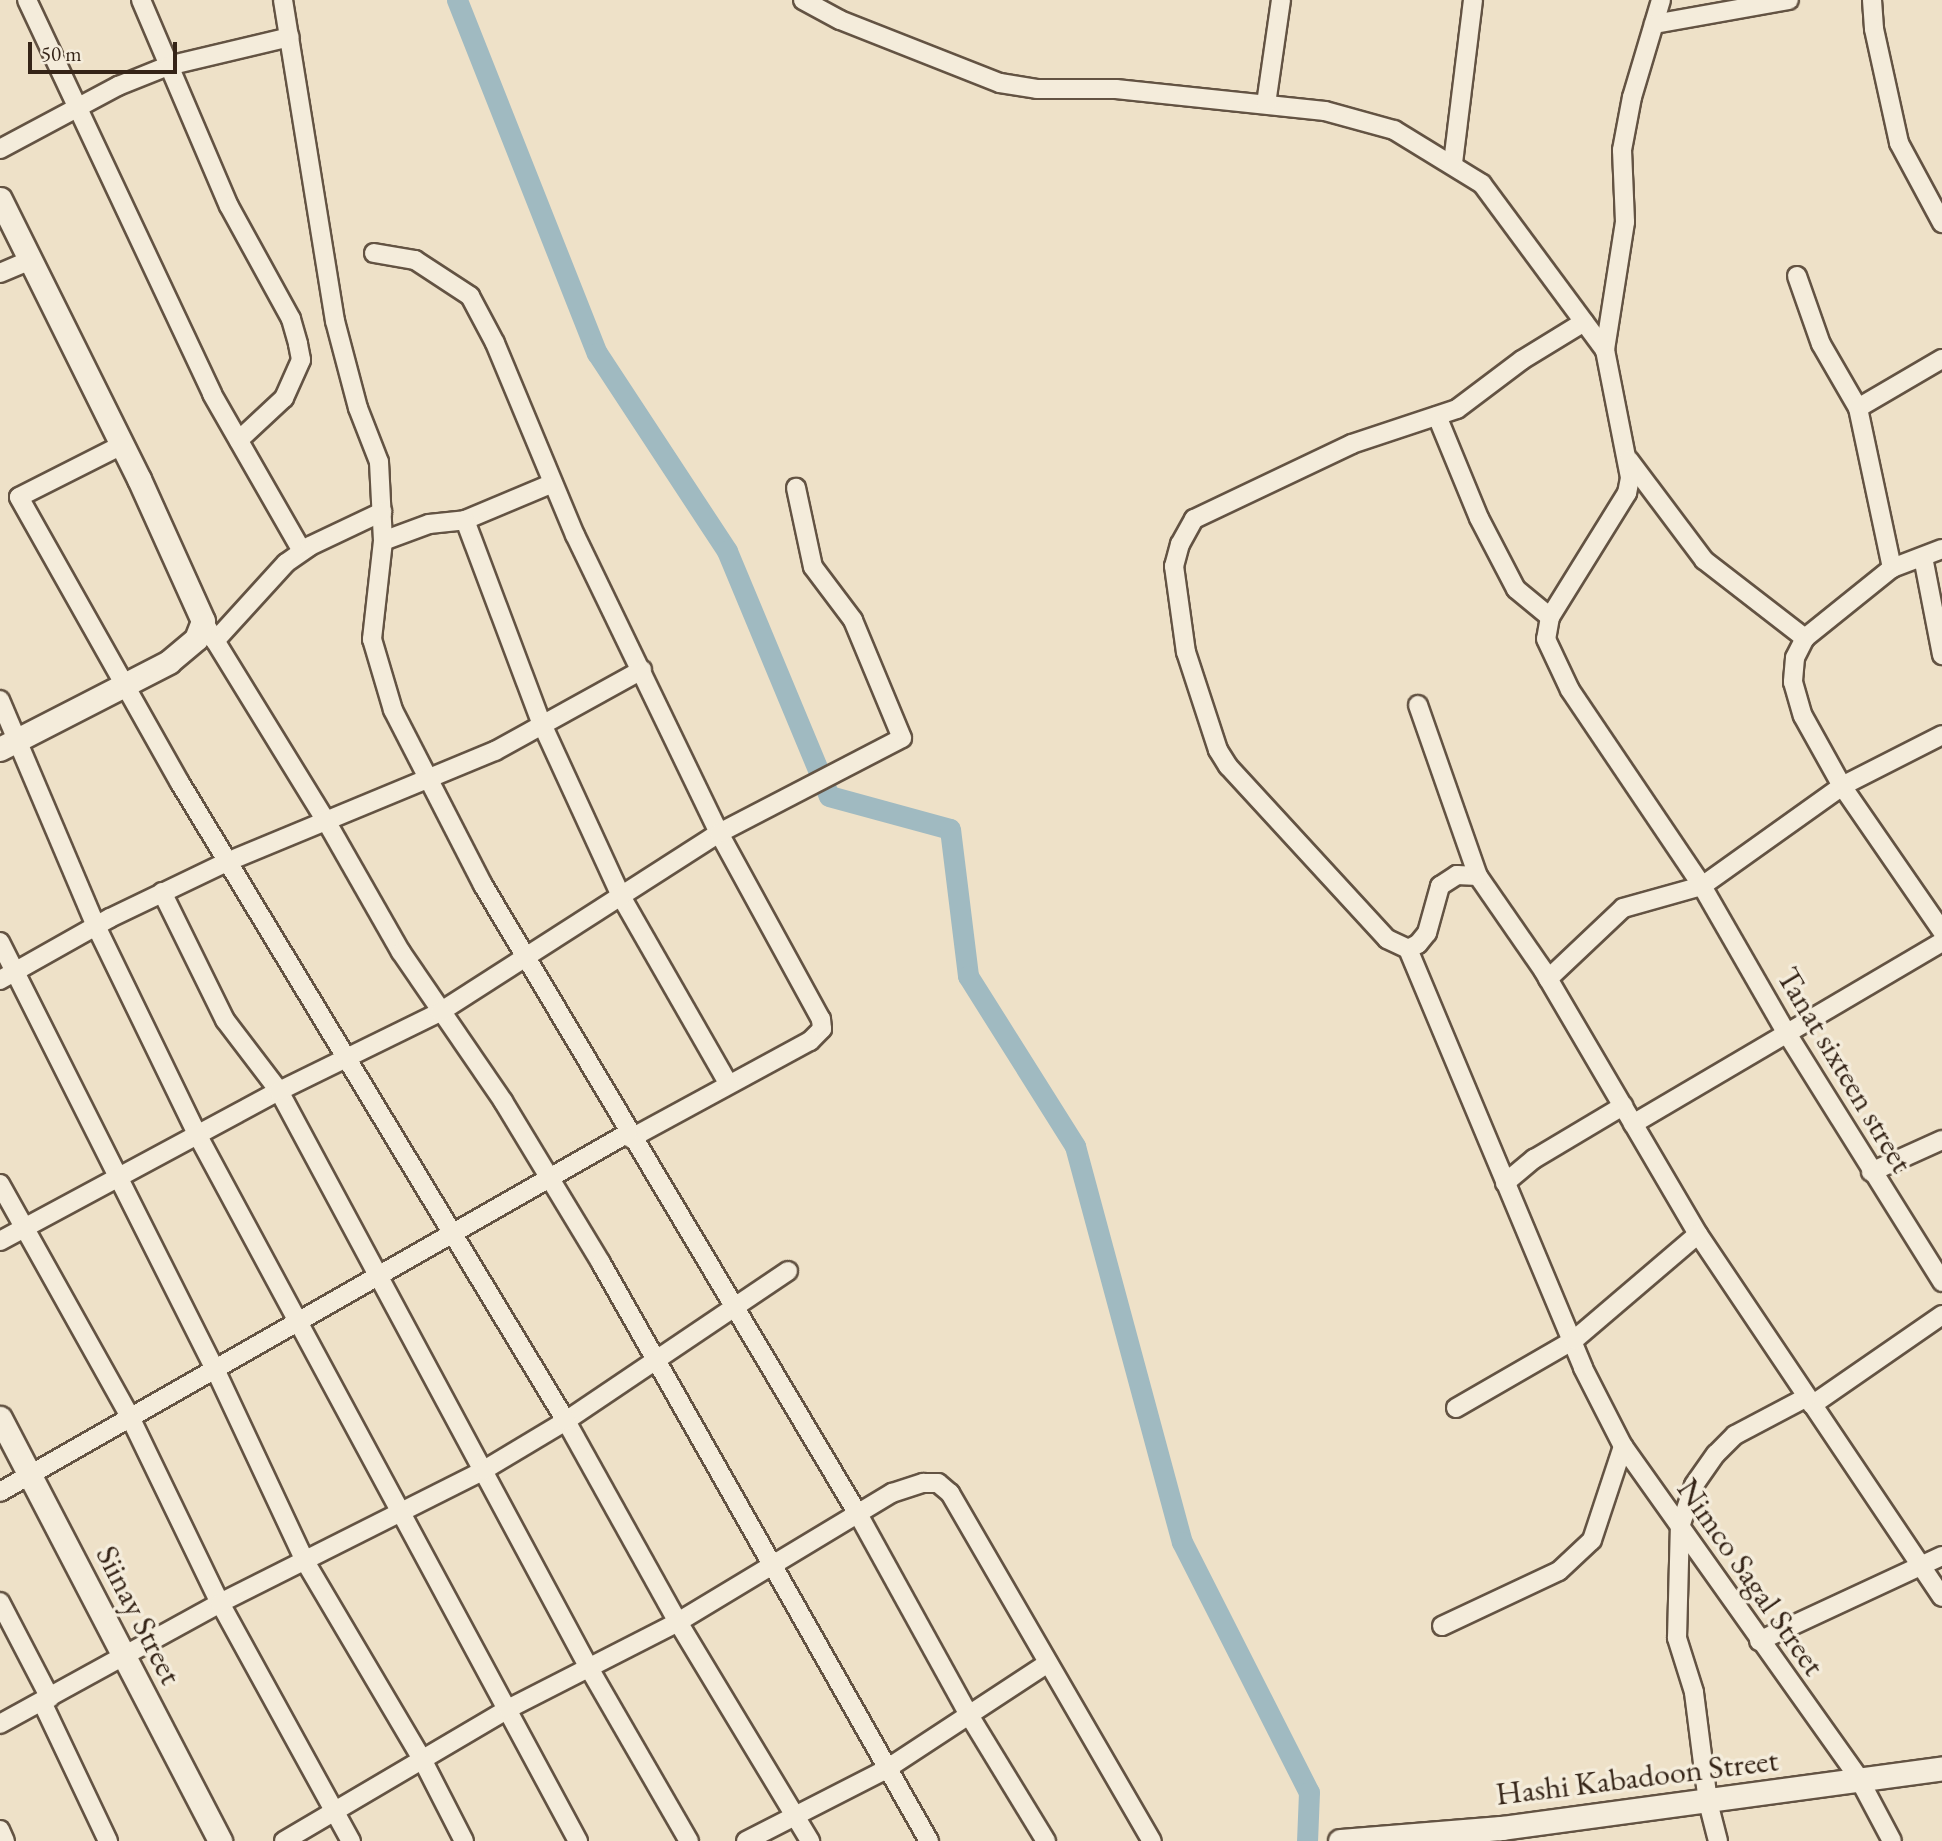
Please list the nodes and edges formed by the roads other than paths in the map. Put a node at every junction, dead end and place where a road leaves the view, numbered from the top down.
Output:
1 (27, 0) edge
2 (141, 0) edge
3 (284, 0) edge
4 (803, 0) edge
5 (1280, 0) edge
6 (1474, 0) edge
7 (1661, 0) edge
8 (1789, 0) edge
9 (1872, 0) edge
10 (1654, 24) junction
11 (290, 37) junction
12 (168, 66) junction
13 (1266, 104) junction
14 (77, 109) junction
15 (0, 149) edge
16 (1452, 163) junction
17 (0, 199) edge
18 (1942, 223) edge
19 (374, 253) dead end
20 (30, 260) junction
21 (0, 273) edge
22 (1797, 276) dead end
23 (1584, 322) junction
24 (1605, 350) junction
25 (1942, 359) edge
26 (1858, 408) junction
27 (1437, 416) junction
28 (239, 440) junction
29 (122, 445) junction
30 (1626, 455) junction
31 (553, 483) junction
32 (796, 488) dead end
33 (382, 512) junction
34 (465, 520) junction
35 (383, 541) junction
36 (1942, 550) edge
37 (302, 551) junction
38 (1923, 557) junction
39 (1892, 568) junction
40 (1550, 617) junction
41 (203, 621) junction
42 (1805, 638) junction
43 (215, 642) junction
44 (1942, 654) edge
45 (642, 670) junction
46 (127, 685) junction
47 (0, 700) edge
48 (1418, 705) dead end
49 (541, 722) junction
50 (1942, 735) edge
51 (7, 746) edge
52 (429, 778) junction
53 (1842, 786) junction
54 (326, 819) junction
55 (719, 833) junction
56 (229, 861) junction
57 (1478, 876) junction
58 (1702, 886) junction
59 (162, 892) junction
60 (622, 898) junction
61 (96, 926) junction
62 (1942, 931) edge
63 (0, 942) edge
64 (1942, 942) edge
65 (1408, 949) junction
66 (526, 958) junction
67 (8, 976) edge
68 (1548, 979) junction
69 (440, 1012) junction
70 (1786, 1032) junction
71 (349, 1056) junction
72 (728, 1083) junction
73 (279, 1091) junction
74 (1623, 1106) junction
75 (1633, 1124) junction
76 (198, 1136) junction
77 (630, 1136) junction
78 (1942, 1140) edge
79 (1871, 1172) junction
80 (550, 1179) junction
81 (119, 1180) junction
82 (1505, 1183) junction
83 (0, 1184) edge
84 (23, 1229) junction
85 (452, 1233) junction
86 (1698, 1234) junction
87 (0, 1241) edge
88 (788, 1272) dead end
89 (378, 1275) junction
90 (1942, 1282) edge
91 (734, 1310) junction
92 (1942, 1315) edge
93 (296, 1322) junction
94 (1574, 1340) junction
95 (656, 1360) junction
96 (215, 1370) junction
97 (1809, 1401) junction
98 (1456, 1408) dead end
99 (129, 1415) junction
100 (0, 1418) edge
101 (566, 1421) junction
102 (1623, 1446) junction
103 (484, 1470) junction
104 (32, 1476) junction
105 (0, 1492) edge
106 (401, 1513) junction
107 (858, 1514) junction
108 (1680, 1527) junction
109 (1942, 1556) edge
110 (306, 1563) junction
111 (770, 1568) junction
112 (1919, 1568) junction
113 (1942, 1597) edge
114 (0, 1602) edge
115 (220, 1603) junction
116 (678, 1622) junction
117 (1442, 1626) dead end
118 (1759, 1641) junction
119 (126, 1657) junction
120 (1048, 1663) junction
121 (589, 1668) junction
122 (46, 1700) junction
123 (508, 1709) junction
124 (969, 1715) junction
125 (0, 1724) edge
126 (422, 1759) junction
127 (884, 1769) junction
128 (1942, 1769) edge
129 (1858, 1777) junction
130 (1708, 1802) junction
131 (335, 1810) junction
132 (794, 1815) junction
133 (0, 1830) edge
134 (1503, 1835) edge
135 (5, 1841) edge
136 (108, 1841) edge
137 (220, 1841) edge
138 (284, 1841) edge
139 (351, 1841) edge
140 (464, 1841) edge
141 (578, 1841) edge
142 (689, 1841) edge
143 (746, 1841) edge
144 (810, 1841) edge
145 (929, 1841) edge
146 (1046, 1841) edge
147 (1152, 1841) edge
148 (1340, 1841) edge
149 (1718, 1841) edge
150 (1892, 1841) edge

1 - 14 street
2 - 12 street
3 - 11 street
4 - 13 street
5 - 13 street
6 - 16 street
7 - 10 street
8 - 10 street
9 - 18 street
10 - 24 street
11 - 12 street
11 - 33 street
12 - 14 street
12 - 28 street
13 - 16 street
14 - 15 street
14 - 28 street
16 - 23 street
17 - 20 street
19 - 31 street
20 - 21 street
20 - 29 street
22 - 26 street
23 - 24 street
23 - 27 street
24 - 30 street
25 - 26 street
26 - 39 street
27 - 40 street
27 - 65 street
28 - 37 street
29 - 41 street
29 - 46 street
30 - 40 street
30 - 42 street
31 - 34 street
31 - 45 street
32 - 55 street
33 - 35 street
33 - 37 street
34 - 35 street
34 - 49 street
35 - 52 street
36 - 38 street
37 - 43 street
38 - 39 street
38 - 44 street
39 - 42 street
40 - 58 street, Tanat sixteen street
41 - 43 street
41 - 46 street
42 - 53 street
43 - 54 street
45 - 49 street
45 - 55 street
46 - 51 street
46 - 56 street
47 - 51 street
48 - 57 street
49 - 52 street
49 - 60 street
50 - 53 street
51 - 61 street
52 - 54 street
52 - 66 street
53 - 58 street
53 - 62 street
54 - 56 street
54 - 69 street
55 - 60 street
55 - 72 street
56 - 59 street
56 - 71 street
57 - 65 street
57 - 68 street
58 - 68 street
58 - 70 street, Tanat sixteen street
59 - 61 street
59 - 73 street
60 - 66 street
60 - 72 street
61 - 67 street
61 - 76 street
63 - 67 street
64 - 70 street
65 - 82 street, Nimco Sagal Street
66 - 69 street
66 - 77 street
67 - 81 street
68 - 74 street
69 - 71 street
69 - 80 street
70 - 75 street
70 - 79 street, Tanat sixteen street
71 - 73 street
71 - 85 street
72 - 77 street
73 - 76 street
73 - 89 street
74 - 75 street
74 - 82 street
75 - 86 street
76 - 81 street
76 - 93 street
77 - 80 street
77 - 91 street
78 - 79 street
79 - 90 street, Tanat sixteen street
80 - 85 street
80 - 95 street
81 - 84 street
81 - 96 street
82 - 94 street, Nimco Sagal Street
83 - 84 street
84 - 87 street
84 - 99 street
85 - 89 street
85 - 101 street
86 - 94 street
86 - 97 street
88 - 91 street
89 - 93 street
89 - 103 street
91 - 95 street
91 - 107 street
92 - 97 street
93 - 96 street
93 - 106 street
94 - 98 street
94 - 102 street, Nimco Sagal Street
95 - 101 street
95 - 111 street
96 - 99 street
96 - 110 street
97 - 108 street
97 - 112 street
99 - 104 street
99 - 115 street
100 - 104 street, Siinay Street
101 - 103 street
101 - 116 street
102 - 108 street, Nimco Sagal Street
102 - 117 street
103 - 106 street
103 - 121 street
104 - 105 street
104 - 119 street, Siinay Street
106 - 110 street
106 - 123 street
107 - 111 street
107 - 120 street
107 - 124 street
108 - 118 street, Nimco Sagal Street
108 - 130 street
109 - 112 street
110 - 115 street
110 - 126 street
111 - 116 street
111 - 127 street
112 - 113 street
112 - 118 street
114 - 122 street
115 - 119 street
115 - 131 street
116 - 121 street
116 - 132 street
118 - 129 street, Nimco Sagal Street
119 - 122 street
119 - 137 street, Siinay Street
120 - 124 street
120 - 147 street
121 - 123 street
121 - 142 street
122 - 125 street
122 - 136 street
123 - 126 street
123 - 141 street
124 - 127 street
124 - 146 street
126 - 131 street
126 - 140 street
127 - 132 street
127 - 145 street
128 - 129 street, Hashi Kabadoon Street
129 - 130 street, Hashi Kabadoon Street
129 - 150 street, Nimco Sagal Street
130 - 134 street, Hashi Kabadoon Street
130 - 149 street
131 - 138 street
131 - 139 street
132 - 143 street
132 - 144 street
133 - 135 street
134 - 148 street, Hashi Kabadoon Street

